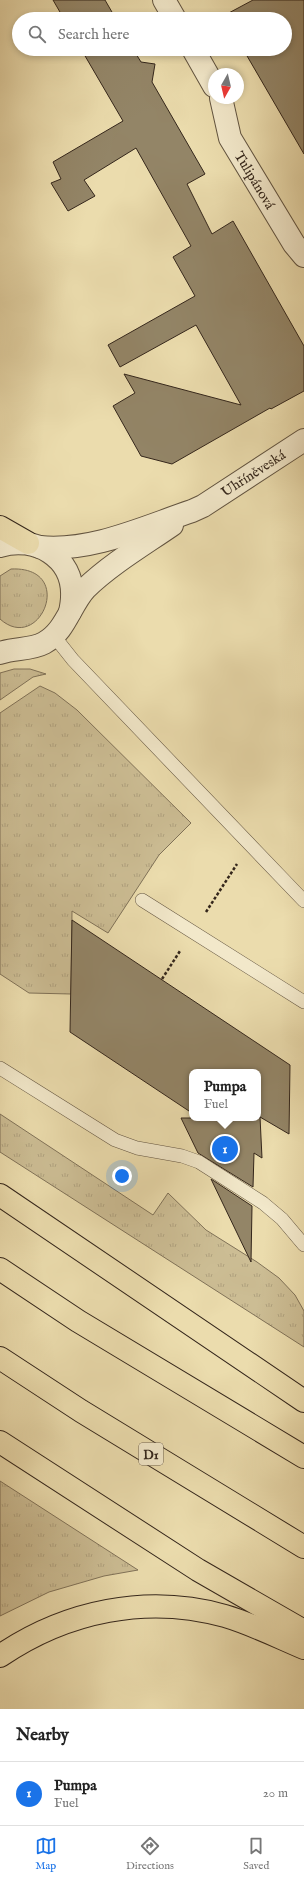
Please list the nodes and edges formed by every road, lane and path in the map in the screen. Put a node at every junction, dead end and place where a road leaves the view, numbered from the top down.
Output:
1 (164, 0) edge
2 (171, 12) edge
3 (197, 56) edge
4 (208, 75) edge
5 (222, 104) edge
6 (304, 256) edge
7 (304, 440) edge
8 (197, 508) junction
9 (0, 527) edge
10 (34, 545) junction
11 (0, 546) edge
12 (70, 613) junction
13 (54, 636) junction
14 (5, 649) edge
15 (142, 900) dead end
16 (304, 901) edge
17 (304, 1002) edge
18 (0, 1068) edge
19 (0, 1195) edge
20 (304, 1245) edge
21 (0, 1269) edge
22 (0, 1358) edge
23 (304, 1401) edge
24 (0, 1442) edge
25 (304, 1457) edge
26 (304, 1547) edge
27 (304, 1631) edge
28 (304, 1648) edge
29 (0, 1656) edge

1 - 2 street
3 - 4 street
5 - 6 street, Tulipánová
7 - 8 street, Uhříněveská
8 - 10 street
8 - 12 street
9 - 10 highway
10 - 11 street
10 - 12 street
12 - 13 street
13 - 14 street
13 - 16 lane
15 - 17 lane
18 - 20 lane
19 - 23 highway
21 - 25 highway
22 - 26 highway, D1
24 - 27 highway
28 - 29 highway

